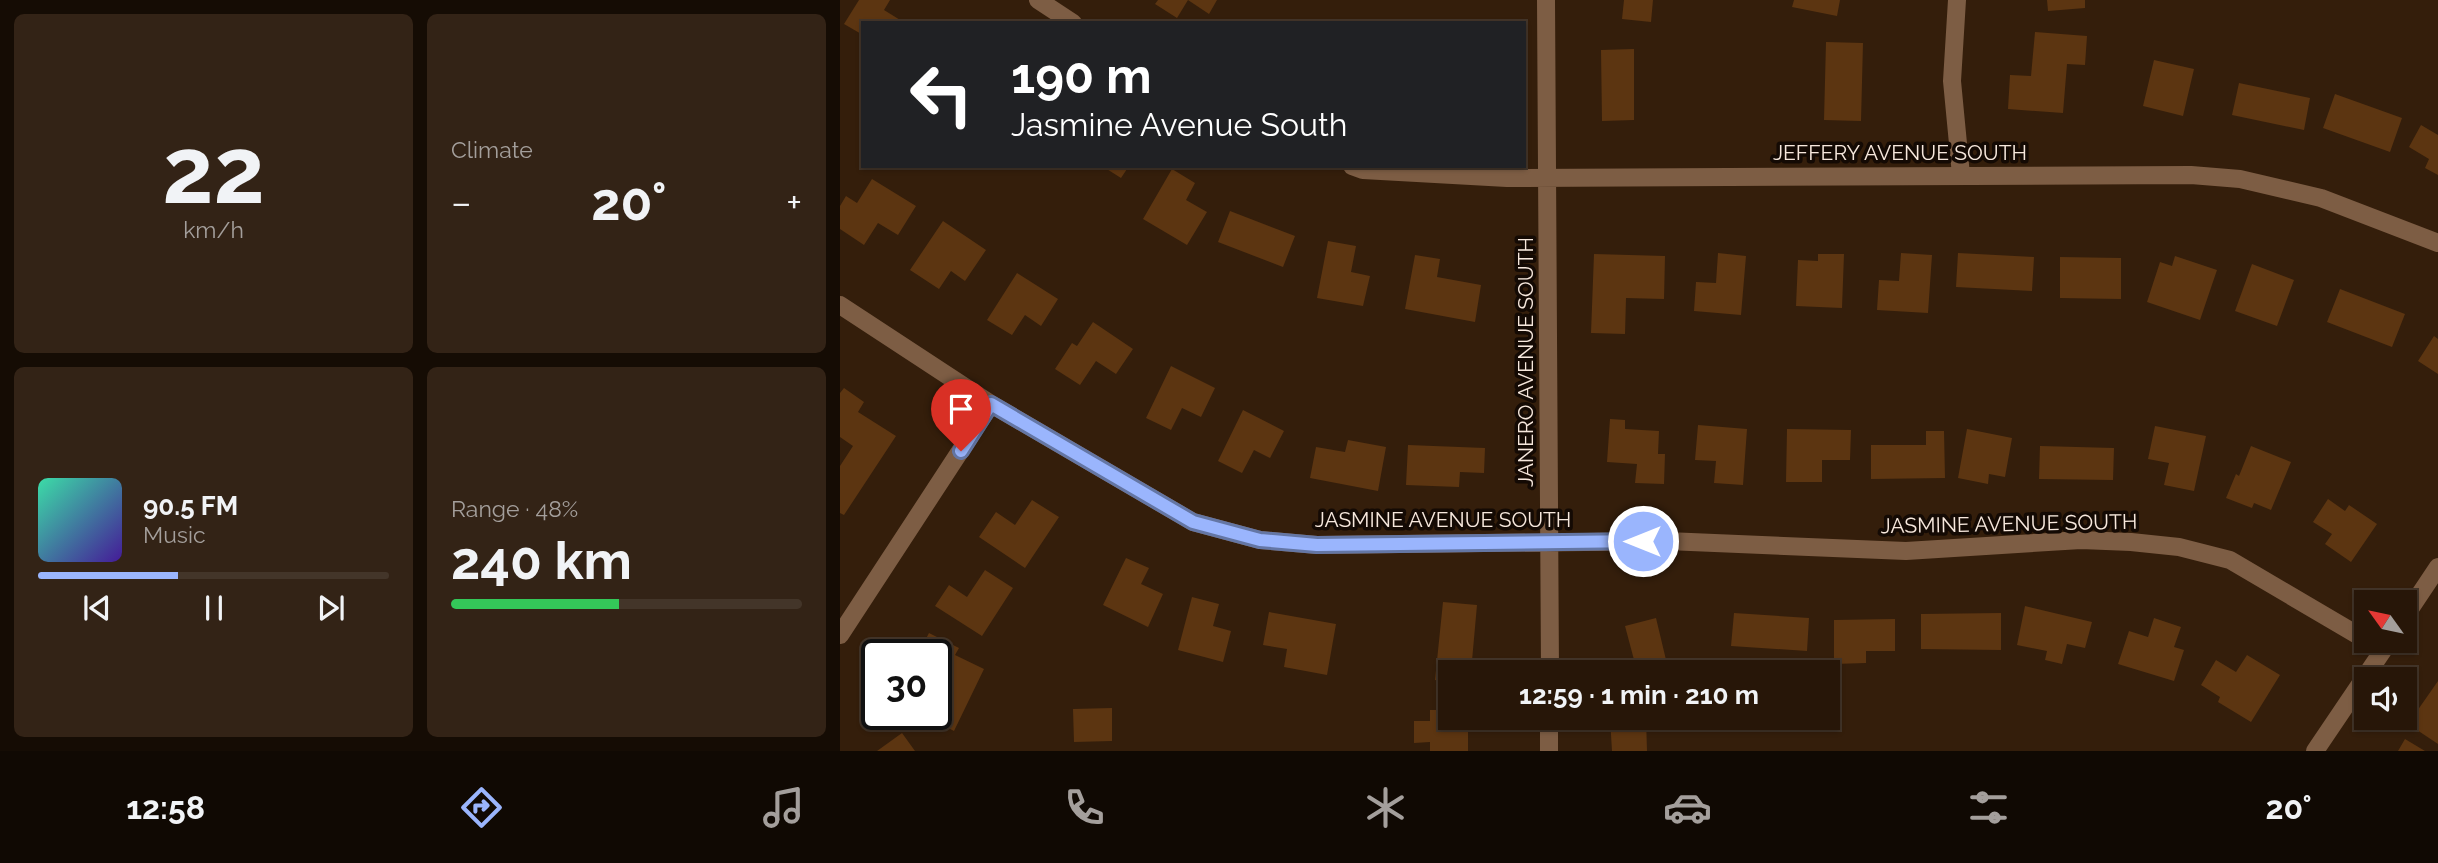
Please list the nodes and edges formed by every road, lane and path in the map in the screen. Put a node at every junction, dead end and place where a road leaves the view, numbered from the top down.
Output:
1 (1038, 0) edge
2 (1546, 0) edge
3 (1957, 0) edge
4 (1070, 21) edge
5 (1358, 168) edge
6 (1961, 175) junction
7 (1548, 177) junction
8 (2438, 243) edge
9 (840, 305) edge
10 (991, 404) junction
11 (1550, 542) junction
12 (2438, 567) edge
13 (2417, 598) edge
14 (2354, 632) edge
15 (840, 635) edge
16 (2382, 653) edge
17 (1549, 660) edge
18 (1549, 730) edge
19 (1549, 751) edge
20 (2315, 751) edge

1 - 4 street
2 - 7 street, JANERO AVENUE SOUTH
3 - 6 street
5 - 7 street, JEFFERY AVENUE SOUTH
6 - 7 street, JEFFERY AVENUE SOUTH
6 - 8 street, JEFFERY AVENUE SOUTH
7 - 11 street, JANERO AVENUE SOUTH
9 - 10 street, JASMINE AVENUE SOUTH
10 - 11 street, JASMINE AVENUE SOUTH
10 - 15 street
11 - 14 street, JASMINE AVENUE SOUTH
11 - 17 street, JANERO AVENUE SOUTH
12 - 13 street
16 - 20 street
18 - 19 street

